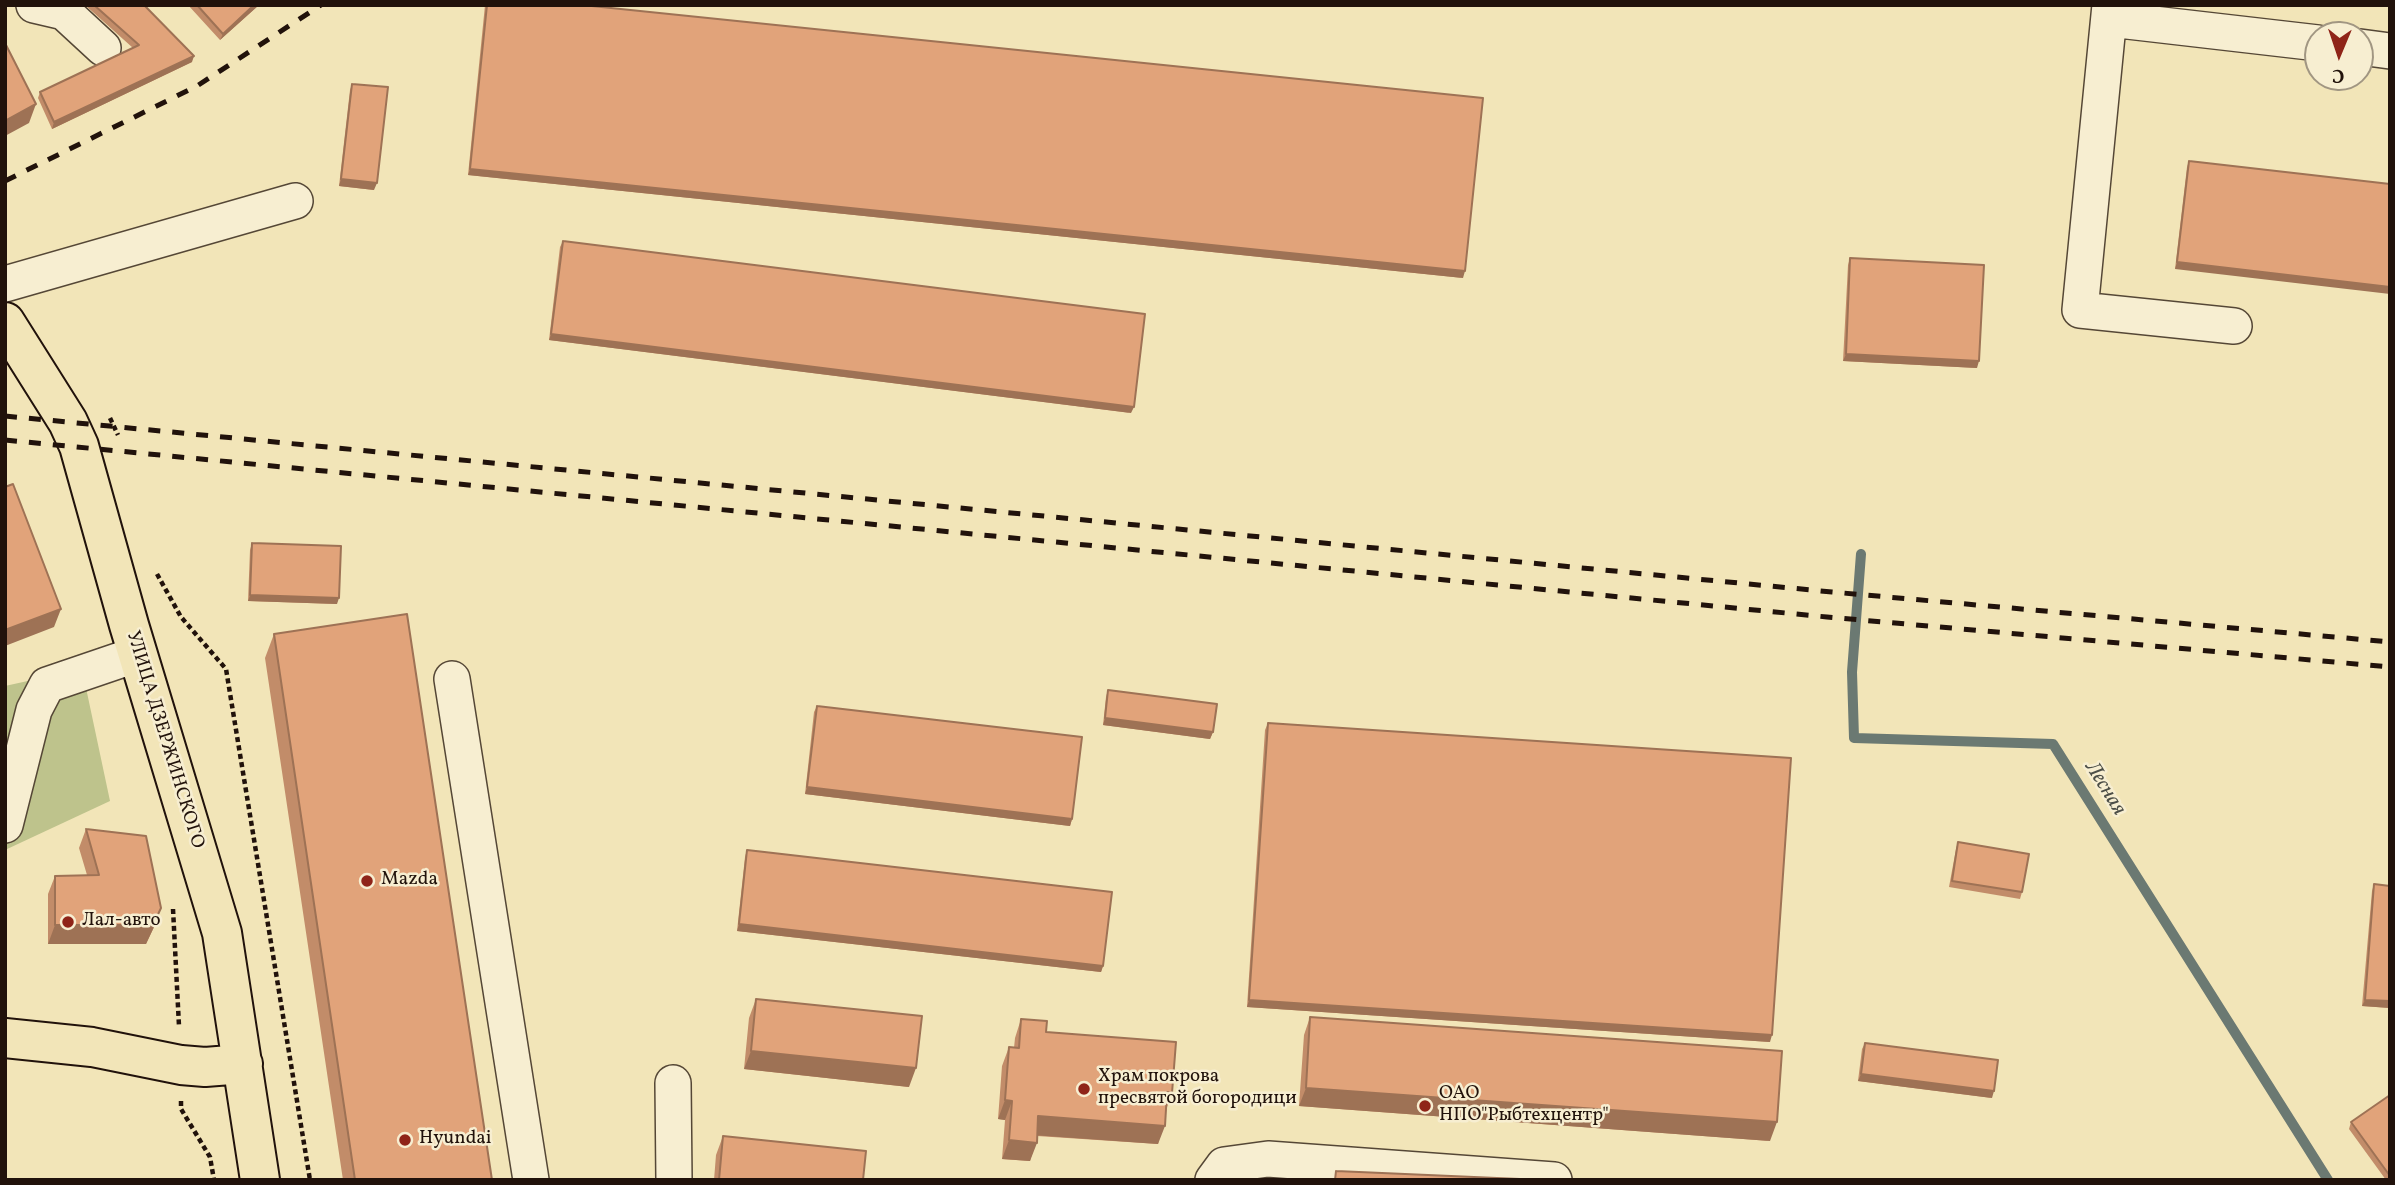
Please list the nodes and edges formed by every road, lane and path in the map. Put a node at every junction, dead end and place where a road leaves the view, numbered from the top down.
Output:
1 (34, 5) edge
2 (2110, 12) edge
3 (2304, 41) edge
4 (103, 48) dead end
5 (295, 201) dead end
6 (5, 284) edge
7 (5, 322) edge
8 (2234, 326) dead end
9 (108, 414) dead end
10 (119, 438) dead end
11 (155, 571) dead end
12 (138, 654) junction
13 (452, 679) dead end
14 (5, 825) edge
15 (5, 1038) edge
16 (243, 1064) junction
17 (673, 1083) dead end
18 (260, 1180) edge
19 (310, 1180) edge
20 (531, 1180) edge
21 (674, 1180) edge
22 (1213, 1180) edge
23 (1555, 1180) edge

1 - 4 street
2 - 3 street
2 - 8 street
5 - 6 street
7 - 12 main road, УЛИЦА ДЗЕРЖИНСКОГО
9 - 10 path
11 - 19 path
12 - 14 street
12 - 16 main road, УЛИЦА ДЗЕРЖИНСКОГО
13 - 20 street
15 - 16 main road
16 - 18 main road, УЛИЦА ДЗЕРЖИНСКОГО
17 - 21 street
22 - 23 street

